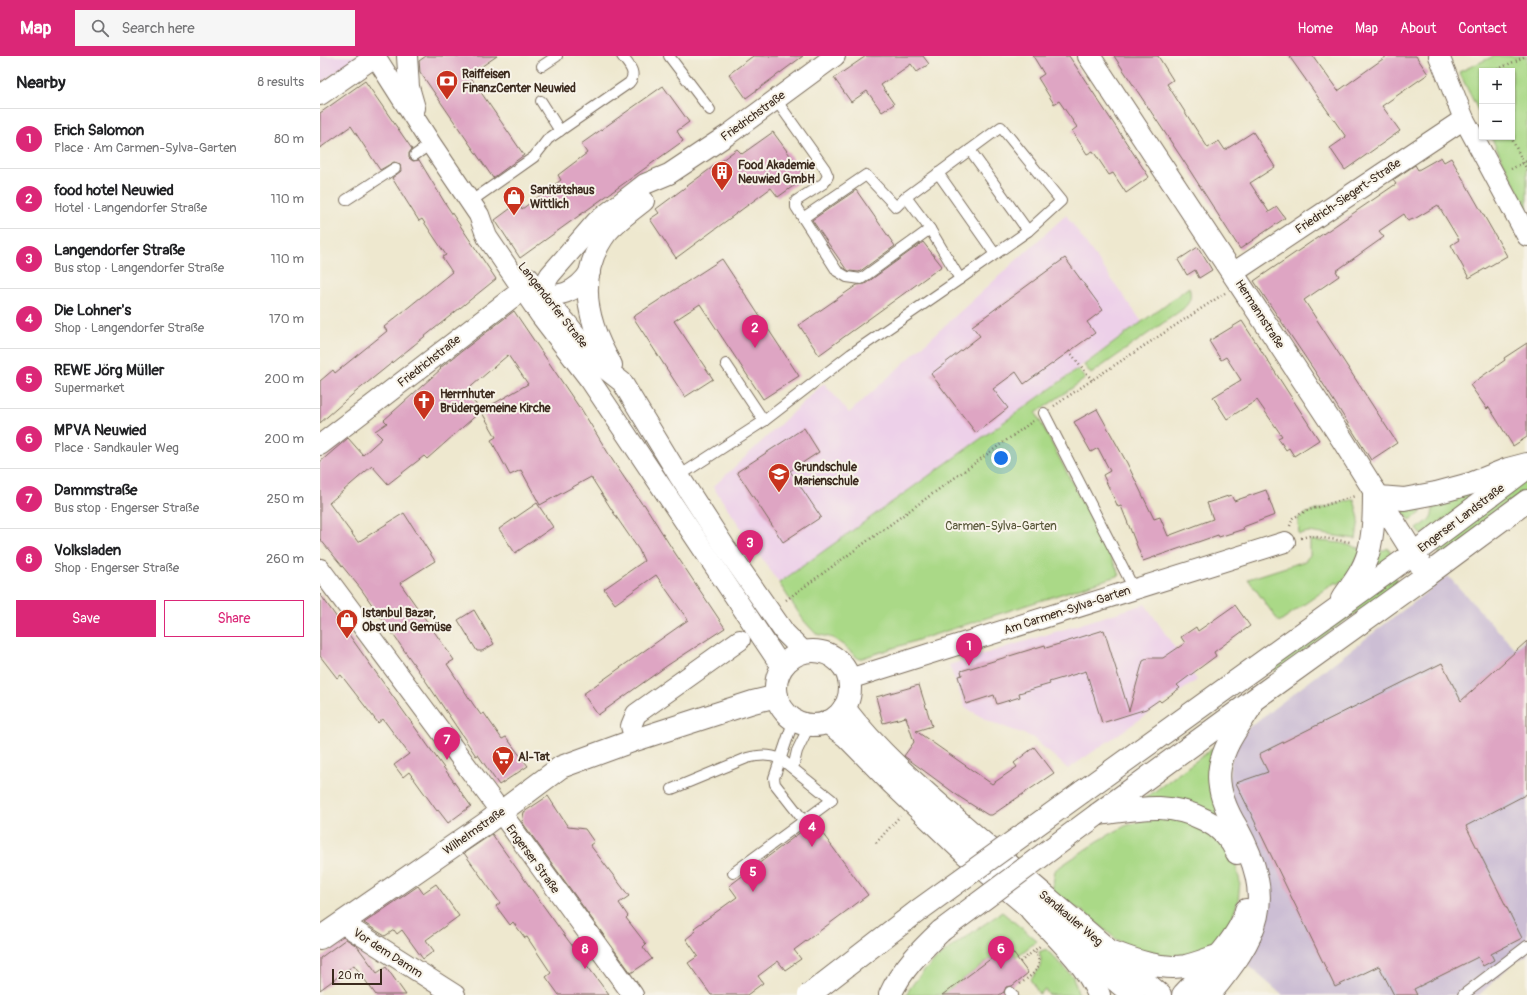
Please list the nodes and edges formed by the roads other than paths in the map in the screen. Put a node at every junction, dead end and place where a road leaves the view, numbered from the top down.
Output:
1 (375, 56) edge
2 (407, 56) edge
3 (557, 56) edge
4 (622, 56) edge
5 (669, 56) edge
6 (835, 56) edge
7 (1089, 56) edge
8 (1444, 58) edge
9 (542, 66) dead end
10 (320, 95) edge
11 (776, 100) junction
12 (541, 101) dead end
13 (710, 110) dead end
14 (1464, 119) junction
15 (560, 130) junction
16 (423, 143) junction
17 (970, 150) junction
18 (395, 168) dead end
19 (938, 173) junction
20 (669, 174) junction
21 (906, 197) junction
22 (346, 200) dead end
23 (474, 208) junction
24 (803, 218) junction
25 (930, 229) junction
26 (1028, 231) junction
27 (1527, 236) edge
28 (995, 254) junction
29 (555, 268) junction
30 (590, 272) junction
31 (1237, 278) junction
32 (960, 279) junction
33 (524, 282) junction
34 (541, 295) junction
35 (541, 316) junction
36 (726, 364) dead end
37 (622, 382) junction
38 (1044, 413) road end
39 (764, 421) junction
40 (320, 445) edge
41 (1527, 464) edge
42 (1527, 468) edge
43 (679, 476) junction
44 (1376, 494) junction
45 (1527, 501) edge
46 (1285, 542) road end
47 (1414, 553) junction
48 (320, 569) edge
49 (1427, 575) junction
50 (1134, 588) junction
51 (1334, 610) junction
52 (740, 640) dead end
53 (804, 652) junction
54 (783, 666) junction
55 (849, 679) junction
56 (777, 696) junction
57 (1259, 696) junction
58 (819, 718) junction
59 (635, 740) junction
60 (781, 759) junction
61 (793, 768) junction
62 (672, 789) dead end
63 (500, 813) junction
64 (1098, 814) junction
65 (804, 821) junction
66 (974, 848) junction
67 (733, 873) dead end
68 (1031, 910) junction
69 (342, 922) junction
70 (320, 938) edge
71 (1527, 946) edge
72 (1110, 951) junction
73 (1218, 955) junction
74 (1213, 992) edge
75 (1099, 994) edge
76 (455, 995) edge
77 (633, 995) edge
78 (809, 995) edge
79 (890, 995) edge
80 (1133, 995) edge
81 (1160, 995) edge
82 (1183, 995) edge
83 (1463, 995) edge

1 - 10 street
1 - 16 street, Langendorfer Straße
2 - 16 street, Langendorfer Straße
3 - 9 lane
4 - 15 lane
5 - 13 lane
6 - 11 street, Friedrichstraße
7 - 31 main road, Hermannstraße
8 - 14 street
11 - 20 street, Friedrichstraße
11 - 24 lane
12 - 15 lane
14 - 27 street
14 - 31 street, Friedrich-Siegert-Straße
15 - 23 lane
16 - 23 street, Langendorfer Straße
17 - 19 lane
17 - 26 lane
17 - 26 lane
18 - 22 lane
19 - 21 lane
19 - 28 lane
20 - 29 street, Friedrichstraße
20 - 30 street, Friedrichstraße
21 - 24 lane
21 - 25 lane
23 - 33 street, Langendorfer Straße
24 - 25 lane
25 - 32 lane
26 - 28 lane
28 - 32 lane
29 - 33 street
29 - 34 street, Friedrichstraße
30 - 34 street, Friedrichstraße
30 - 37 street, Friedrichstraße
31 - 44 main road, Hermannstraße
32 - 39 lane
33 - 34 street, Friedrichstraße
33 - 35 street, Langendorfer Straße
33 - 40 street, Friedrichstraße
34 - 35 street, Friedrichstraße
34 - 37 street, Langendorfer Straße
35 - 54 street, Langendorfer Straße
36 - 39 lane
37 - 43 street, Langendorfer Straße
38 - 50 lane
39 - 43 lane
41 - 44 main road
42 - 47 main road, Engerser Landstraße
43 - 53 street, Langendorfer Straße
44 - 47 main road, Hermannstraße
44 - 51 main road
45 - 49 main road
46 - 50 street, Am Carmen-Sylva-Garten
47 - 49 main road, Hermannstraße
47 - 51 main road, Engerser Landstraße
48 - 63 street, Engerser Straße
49 - 57 main road
50 - 55 street, Am Carmen-Sylva-Garten
51 - 78 main road, Engerser Landstraße, bridge
52 - 59 street
53 - 54 main road
53 - 55 main road
54 - 56 main road
55 - 58 main road
56 - 58 main road
56 - 59 main road, Wilhelmstraße
57 - 64 main road
57 - 74 main road
58 - 60 lane
58 - 61 lane
58 - 66 main road
59 - 63 main road, Wilhelmstraße
60 - 61 lane
60 - 62 lane
60 - 65 lane
61 - 65 lane
63 - 69 main road, Wilhelmstraße
63 - 77 street, Engerser Straße
64 - 73 main road
64 - 79 main road, bridge
65 - 67 lane
66 - 68 main road, Sandkauler Weg
66 - 72 main road, Sandkauler Weg
68 - 75 main road
68 - 80 main road, Sandkauler Weg
69 - 70 main road, Wilhelmstraße
69 - 76 street, Vor dem Damm
71 - 83 lane
72 - 73 main road
72 - 81 main road, Sandkauler Weg
73 - 82 main road

